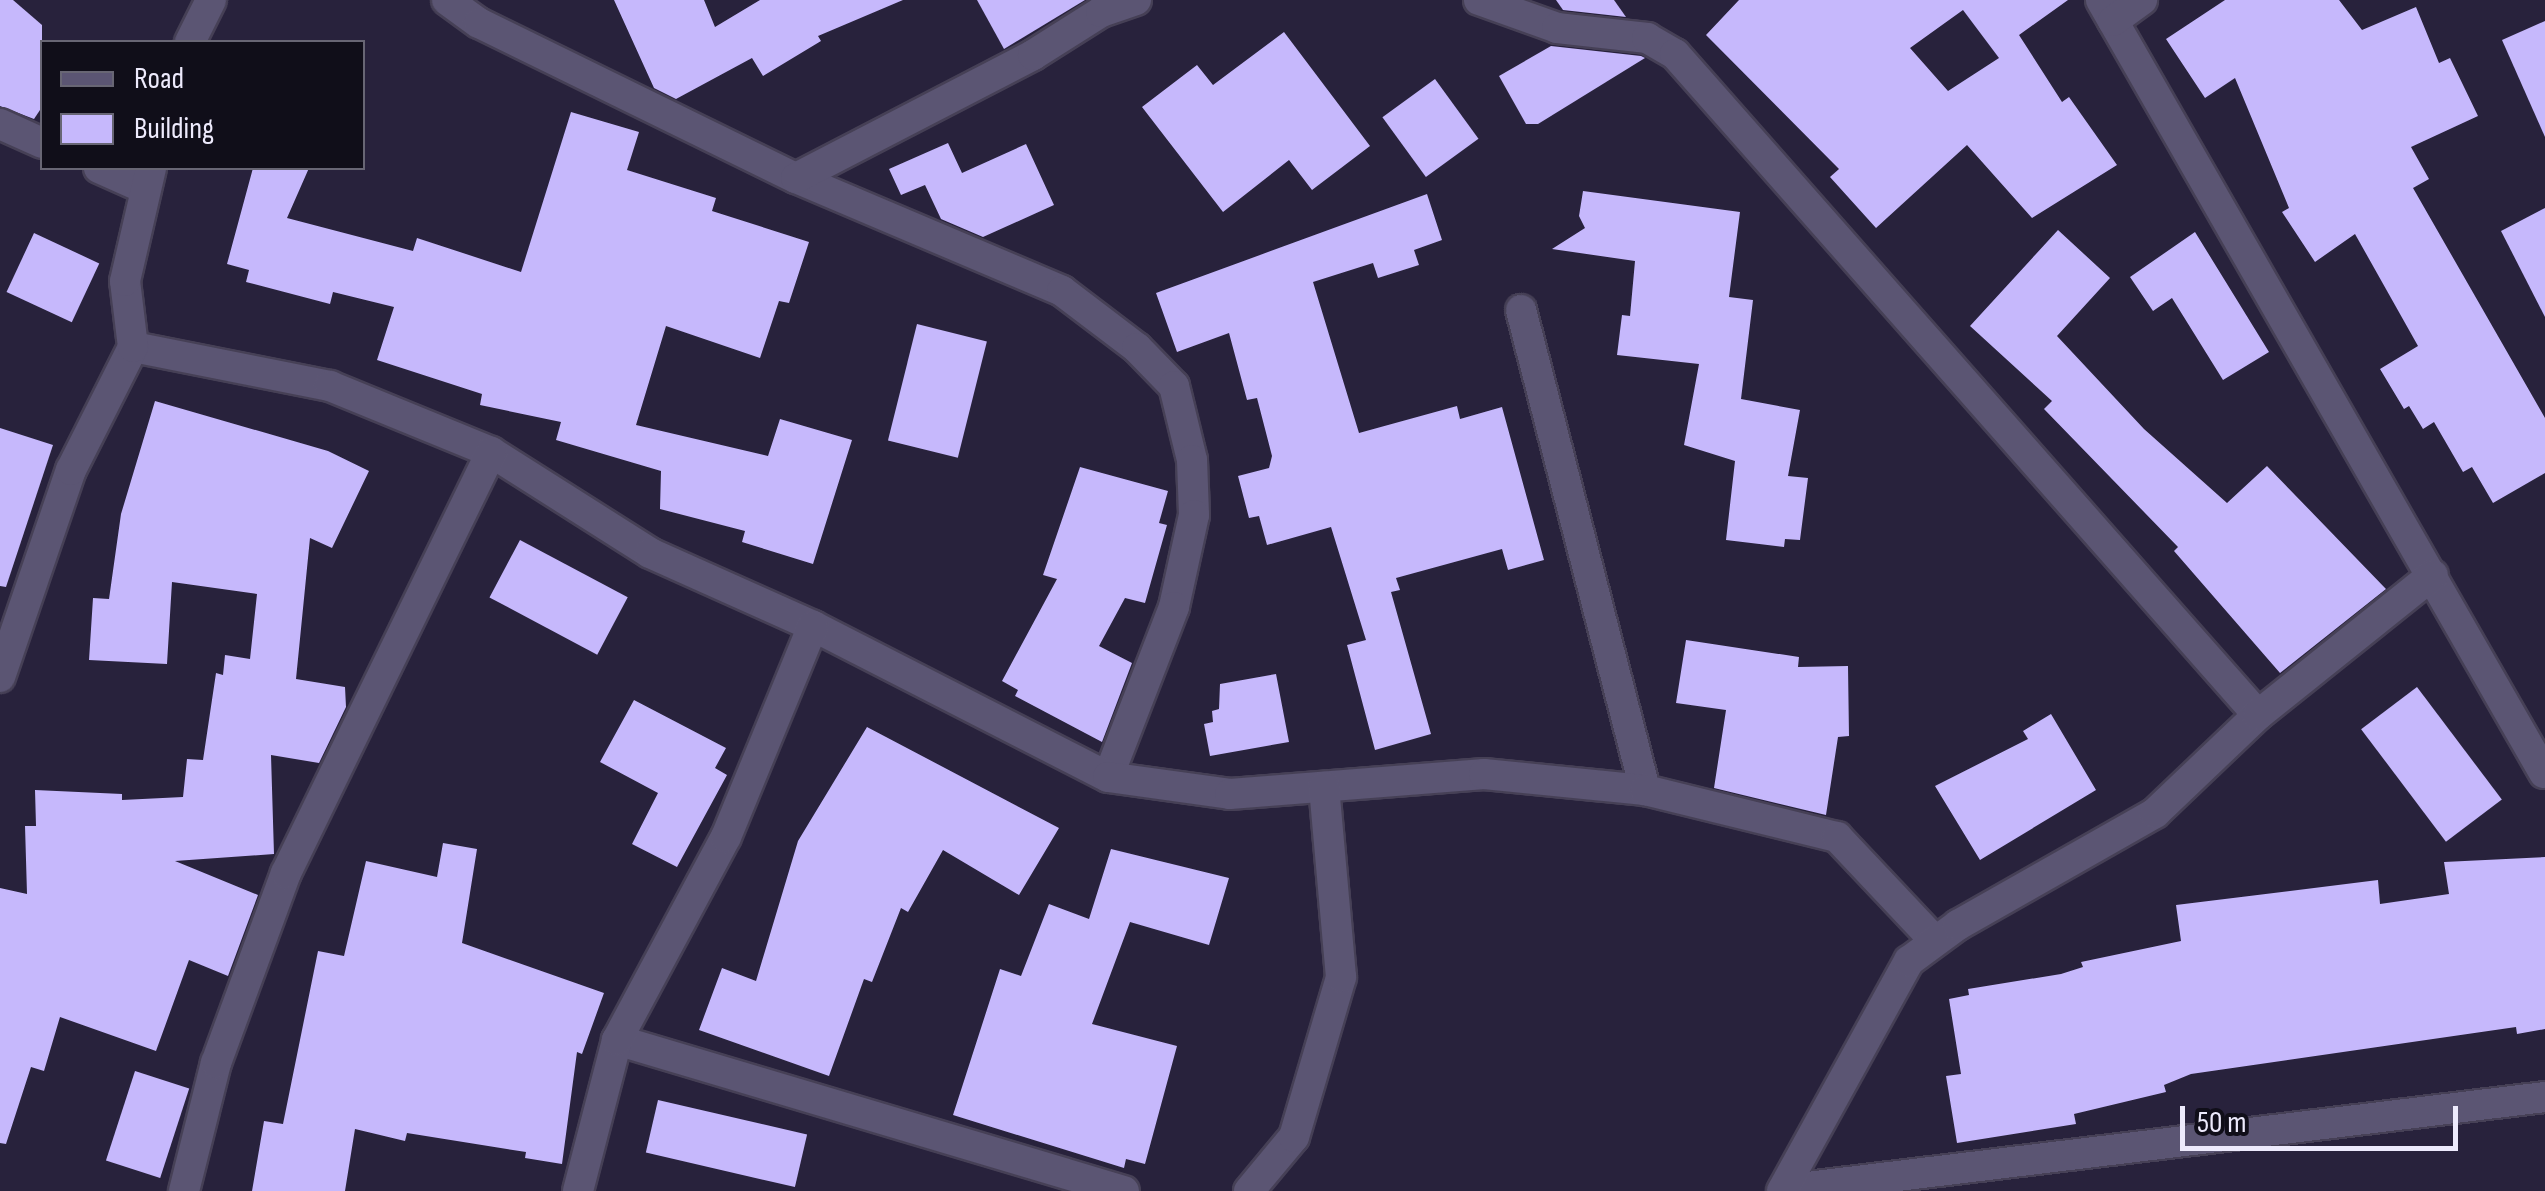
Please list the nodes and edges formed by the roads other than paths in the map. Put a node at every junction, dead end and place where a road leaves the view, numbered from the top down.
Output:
1 (211, 0) edge
2 (446, 0) edge
3 (1136, 0) edge
4 (1479, 0) edge
5 (2142, 0) edge
6 (2107, 11) edge
7 (191, 40) edge
8 (0, 124) edge
9 (40, 141) edge
10 (108, 170) edge
11 (148, 178) edge
12 (796, 178) junction
13 (1520, 310) dead end
14 (133, 347) junction
15 (491, 452) junction
16 (2433, 575) junction
17 (13, 604) edge
18 (813, 626) junction
19 (0, 677) edge
20 (2258, 716) junction
21 (2544, 772) edge
22 (1108, 777) junction
23 (1324, 786) junction
24 (1645, 790) junction
25 (1934, 940) junction
26 (616, 1040) junction
27 (2545, 1097) edge
28 (1783, 1190) edge
29 (184, 1191) edge
30 (578, 1191) edge
31 (1124, 1191) edge
32 (1249, 1191) edge

1 - 7 street
2 - 12 street
3 - 12 street
4 - 20 street
5 - 6 street
6 - 16 street
8 - 9 street
10 - 11 street
11 - 14 street
12 - 22 street
13 - 24 street
14 - 15 street
14 - 17 street
15 - 18 street
15 - 29 street
16 - 20 street
16 - 21 street
17 - 19 street
18 - 22 street
18 - 26 street
20 - 25 street
22 - 23 street
23 - 24 street
23 - 32 street
24 - 25 street
25 - 28 street
26 - 30 street
26 - 31 street
27 - 28 street

